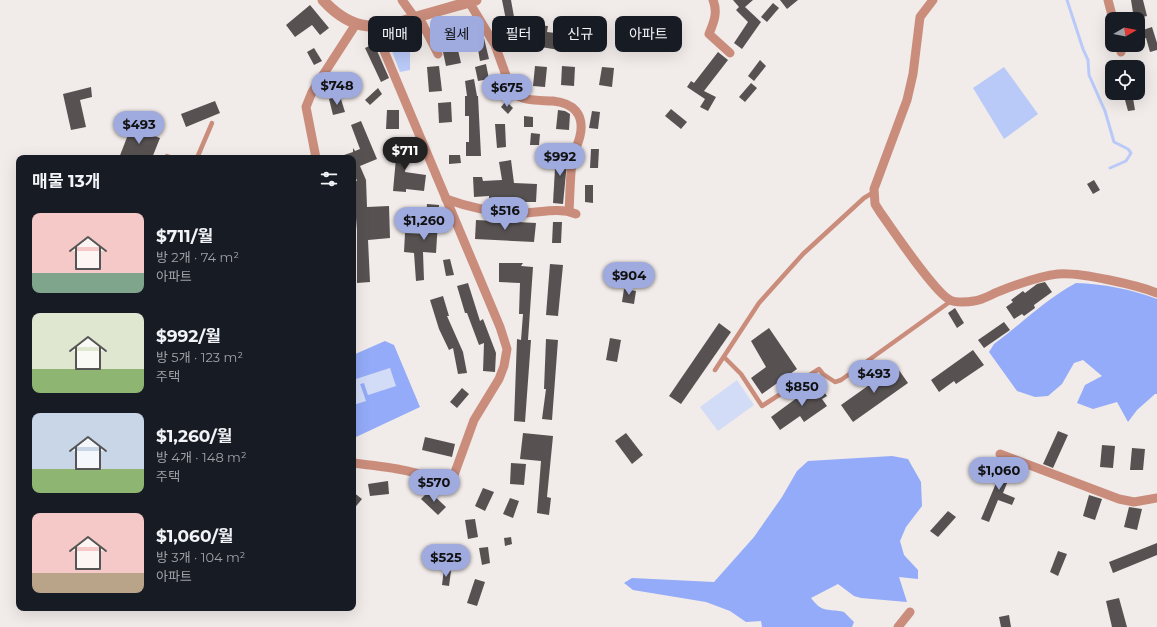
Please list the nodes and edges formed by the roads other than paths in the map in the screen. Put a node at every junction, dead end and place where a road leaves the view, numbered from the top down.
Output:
1 (323, 0) edge
2 (402, 0) edge
3 (712, 0) edge
4 (933, 0) edge
5 (1108, 0) edge
6 (473, 1) edge
7 (1111, 12) edge
8 (414, 16) edge
9 (422, 16) edge
10 (422, 23) edge
11 (356, 24) junction
12 (368, 26) edge
13 (384, 52) edge
14 (730, 53) dead end
15 (438, 54) dead end
16 (212, 123) dead end
17 (198, 155) edge
18 (315, 155) edge
19 (874, 192) junction
20 (446, 199) junction
21 (1157, 293) edge
22 (951, 301) junction
23 (724, 357) junction
24 (715, 370) dead end
25 (1000, 454) dead end
26 (356, 462) edge
27 (1157, 498) edge
28 (910, 612) dead end
29 (898, 627) edge

1 - 11 street
2 - 8 street
3 - 14 street
4 - 19 street
5 - 7 street
6 - 9 street
6 - 20 street
10 - 15 street
11 - 12 street
11 - 18 street
13 - 20 street
16 - 17 lane
19 - 22 street
19 - 23 lane
20 - 26 street
21 - 22 street
22 - 23 lane
23 - 24 lane
25 - 27 street
28 - 29 street

